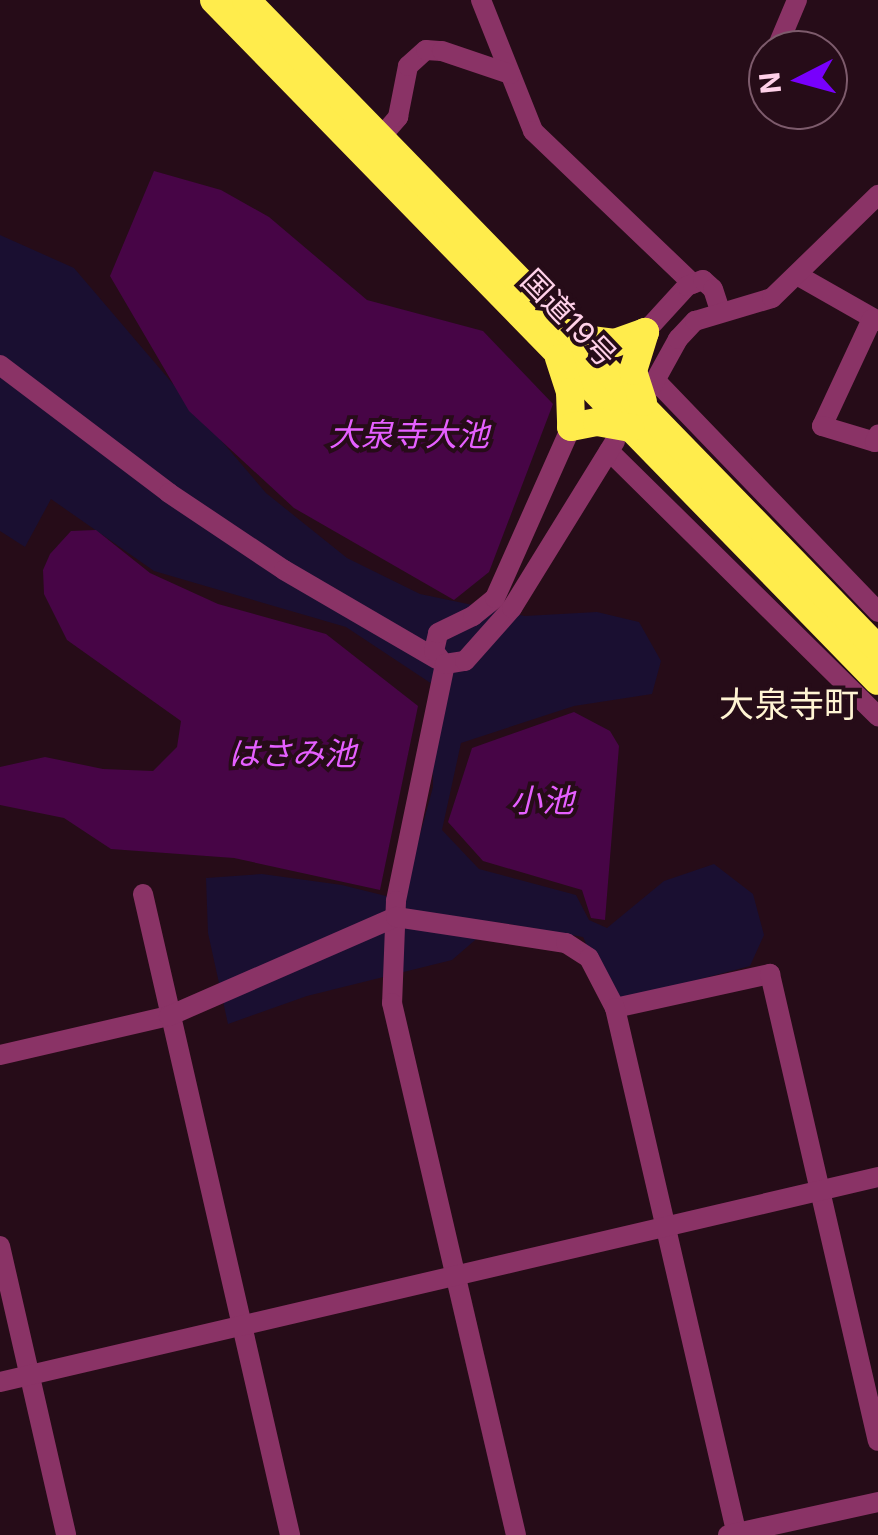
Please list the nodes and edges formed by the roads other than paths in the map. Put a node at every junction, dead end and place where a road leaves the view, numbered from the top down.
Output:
1 (214, 0) edge
2 (246, 0) edge
3 (481, 0) edge
4 (797, 0) edge
5 (784, 30) edge
6 (510, 74) junction
7 (380, 138) junction
8 (878, 195) edge
9 (797, 275) junction
10 (693, 284) junction
11 (720, 310) junction
12 (875, 320) edge
13 (645, 332) junction
14 (566, 345) junction
15 (0, 365) edge
16 (634, 416) junction
17 (571, 427) junction
18 (878, 435) edge
19 (852, 628) edge
20 (878, 649) edge
21 (441, 661) junction
22 (878, 680) edge
23 (878, 716) edge
24 (142, 894) dead end
25 (396, 917) junction
26 (615, 1008) junction
27 (168, 1016) junction
28 (0, 1054) edge
29 (878, 1177) edge
30 (821, 1190) junction
31 (667, 1227) junction
32 (0, 1246) edge
33 (455, 1276) junction
34 (241, 1326) junction
35 (29, 1376) junction
36 (0, 1382) edge
37 (878, 1441) edge
38 (878, 1502) edge
39 (734, 1534) edge
40 (66, 1535) edge
41 (290, 1535) edge
42 (516, 1535) edge

1 - 14 highway, 国道19号
2 - 7 highway, 国道19号
3 - 6 street
4 - 5 street
6 - 7 street
6 - 10 street
7 - 14 highway, 国道19号
8 - 9 street
9 - 11 street
9 - 12 street
10 - 11 street
10 - 13 street
11 - 16 street
12 - 18 street
13 - 14 highway
13 - 16 highway
14 - 16 highway, 国道19号
14 - 17 highway
15 - 21 street
16 - 17 highway
16 - 19 highway, 国道19号
16 - 19 street
16 - 21 street
17 - 21 street
19 - 20 highway, 国道19号
19 - 22 highway, 国道19号
19 - 23 street
21 - 25 street
24 - 27 street
25 - 26 street
25 - 27 street
25 - 33 street
26 - 30 street
26 - 31 street
27 - 28 street
27 - 34 street
29 - 30 street
30 - 31 street
30 - 37 street
31 - 33 street
31 - 39 street
32 - 35 street
33 - 34 street
33 - 42 street
34 - 35 street
34 - 41 street
35 - 36 street
35 - 40 street
38 - 39 street

